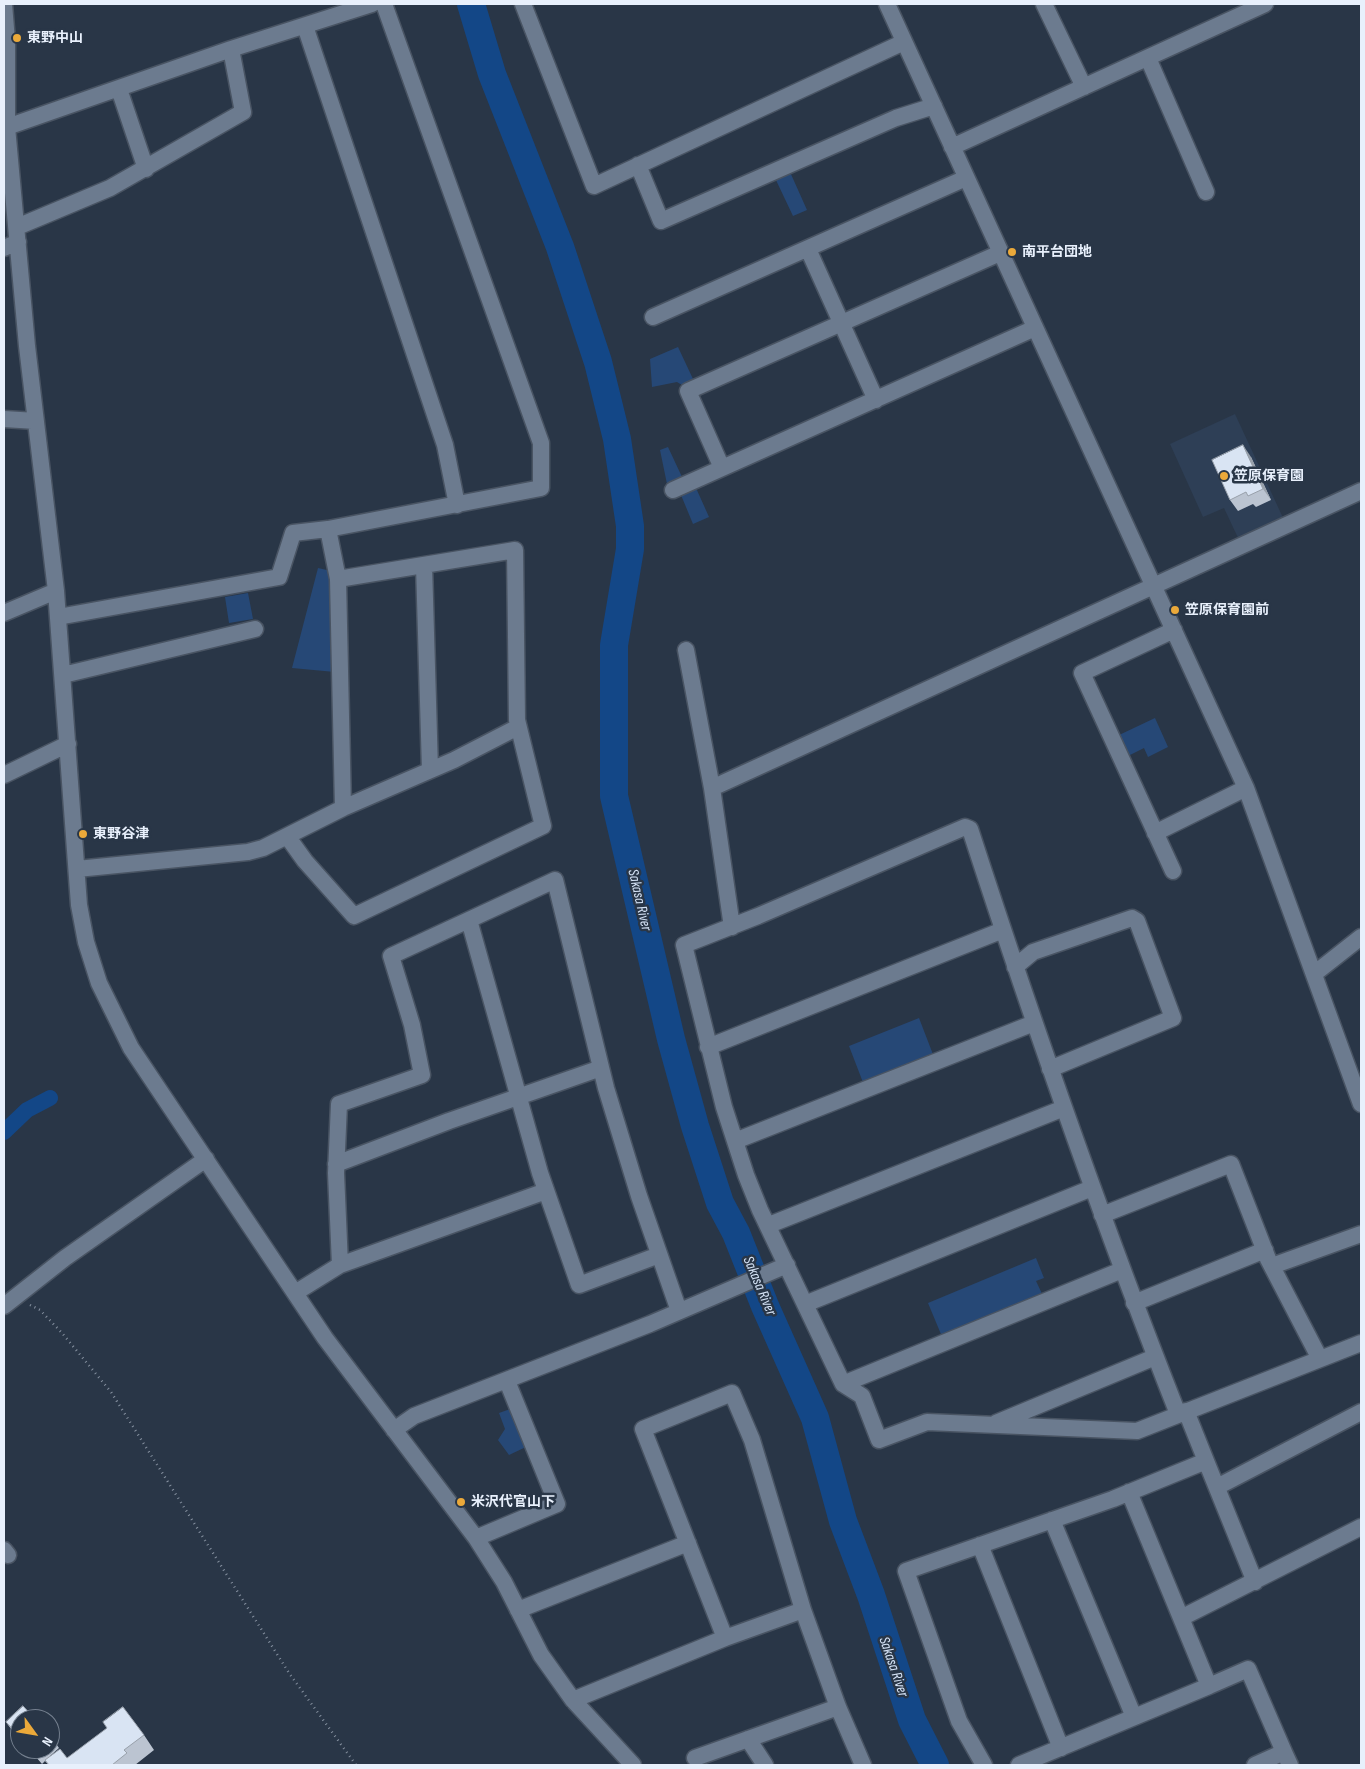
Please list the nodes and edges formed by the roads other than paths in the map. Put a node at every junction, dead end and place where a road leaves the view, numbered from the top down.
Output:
1 (4, 4) edge
2 (372, 4) edge
3 (384, 4) edge
4 (523, 4) edge
5 (887, 4) edge
6 (1044, 4) edge
7 (1265, 4) edge
8 (305, 26) junction
9 (904, 42) junction
10 (231, 48) junction
11 (1148, 58) junction
12 (1084, 87) junction
13 (119, 89) junction
14 (934, 106) junction
15 (7, 127) junction
16 (952, 147) junction
17 (638, 166) junction
18 (146, 169) junction
19 (966, 178) junction
20 (1206, 192) dead end
21 (13, 239) edge
22 (808, 249) junction
23 (1000, 253) junction
24 (653, 317) dead end
25 (842, 323) junction
26 (1035, 328) junction
27 (876, 400) junction
28 (4, 419) edge
29 (36, 421) junction
30 (722, 468) junction
31 (672, 490) dead end
32 (1361, 491) edge
33 (457, 504) junction
34 (328, 530) junction
35 (424, 566) junction
36 (338, 579) junction
37 (1154, 585) junction
38 (56, 592) junction
39 (4, 613) edge
40 (58, 617) junction
41 (255, 629) dead end
42 (1174, 630) junction
43 (686, 650) dead end
44 (63, 675) junction
45 (518, 727) junction
46 (68, 744) junction
47 (430, 770) junction
48 (4, 775) edge
49 (712, 788) junction
50 (1246, 788) junction
51 (343, 808) junction
52 (1155, 833) junction
53 (287, 836) junction
54 (77, 869) junction
55 (1172, 871) dead end
56 (469, 920) junction
57 (732, 927) junction
58 (1003, 930) junction
59 (1361, 937) edge
60 (1015, 967) junction
61 (1314, 974) junction
62 (1034, 1023) junction
63 (708, 1047) junction
64 (601, 1068) junction
65 (1050, 1069) junction
66 (518, 1097) junction
67 (1361, 1104) edge
68 (1064, 1108) junction
69 (735, 1141) junction
70 (206, 1159) junction
71 (336, 1164) junction
72 (1092, 1188) junction
73 (546, 1191) junction
74 (1102, 1215) junction
75 (769, 1225) junction
76 (1361, 1234) edge
77 (1265, 1250) junction
78 (659, 1255) junction
79 (340, 1265) junction
80 (1272, 1266) junction
81 (781, 1268) junction
82 (1122, 1270) junction
83 (295, 1293) junction
84 (10, 1301) edge
85 (1134, 1303) junction
86 (805, 1304) junction
87 (679, 1311) junction
88 (1361, 1343) edge
89 (1155, 1357) junction
90 (1320, 1359) junction
91 (507, 1381) junction
92 (843, 1384) junction
93 (1361, 1412) edge
94 (1182, 1413) junction
95 (991, 1425) junction
96 (394, 1430) junction
97 (1206, 1461) junction
98 (1217, 1487) junction
99 (1129, 1492) junction
100 (1052, 1520) junction
101 (1361, 1527) edge
102 (476, 1538) junction
103 (688, 1543) junction
104 (980, 1545) junction
105 (1255, 1582) junction
106 (518, 1610) junction
107 (803, 1610) junction
108 (1181, 1618) junction
109 (725, 1638) junction
110 (1210, 1686) junction
111 (573, 1700) junction
112 (838, 1707) junction
113 (1134, 1717) junction
114 (748, 1739) junction
115 (1061, 1748) junction
116 (695, 1758) dead end
117 (1287, 1759) edge
118 (633, 1765) edge
119 (765, 1765) edge
120 (863, 1765) edge
121 (984, 1765) edge
122 (1019, 1765) edge
123 (1255, 1765) edge

1 - 15 street
2 - 8 street
3 - 33 street
4 - 17 street
5 - 9 street
6 - 12 street
7 - 11 street
8 - 10 street
8 - 33 street
9 - 14 street
9 - 17 street
10 - 13 street
10 - 18 street
11 - 12 street
11 - 20 street
12 - 16 street
13 - 15 street
13 - 18 street
14 - 16 street
14 - 17 street
15 - 21 street
16 - 19 street
18 - 21 street
19 - 22 street
19 - 23 street
21 - 29 street
22 - 24 street
22 - 25 street
23 - 25 street
23 - 26 street
25 - 27 street
25 - 30 street
26 - 27 street
26 - 37 street
27 - 30 street
28 - 29 street
29 - 38 street
30 - 31 street
32 - 37 street
33 - 34 street
34 - 36 street
34 - 40 street
35 - 36 street
35 - 45 street
35 - 47 street
36 - 51 street
37 - 42 street
37 - 49 street
38 - 39 street
38 - 40 street
40 - 44 street
41 - 44 street
42 - 50 street
42 - 52 street
43 - 49 street
44 - 46 street
45 - 47 street
45 - 53 street
46 - 48 street
46 - 54 street
47 - 51 street
49 - 57 street
50 - 52 street
50 - 61 street
51 - 53 street
52 - 55 street
53 - 54 street
54 - 70 street
56 - 64 street
56 - 66 street
56 - 71 street
57 - 58 street
57 - 63 street
58 - 60 street
58 - 63 street
59 - 61 street
60 - 62 street
60 - 65 street
61 - 67 street
62 - 65 street
62 - 69 street
63 - 69 street
64 - 66 street
64 - 78 street
65 - 68 street
66 - 71 street
66 - 73 street
68 - 72 street
68 - 75 street
69 - 75 street
70 - 83 street
70 - 84 street
71 - 79 street
72 - 74 street
72 - 86 street
73 - 78 street
73 - 79 street
74 - 77 street
74 - 82 street
75 - 81 street
76 - 80 street
77 - 80 street
77 - 85 street
78 - 87 street
79 - 83 street
80 - 90 street
81 - 86 street
81 - 87 street
82 - 85 street
82 - 92 street
83 - 96 street
85 - 89 street
86 - 92 street
87 - 91 street
88 - 90 street
89 - 94 street
89 - 95 street
90 - 94 street
91 - 96 street
91 - 102 street
92 - 95 street
93 - 98 street
94 - 95 street
94 - 97 street
96 - 102 street
97 - 98 street
97 - 99 street
98 - 105 street
99 - 100 street
99 - 108 street
100 - 104 street
100 - 113 street
101 - 105 street
102 - 106 street
103 - 106 street
103 - 107 street
103 - 109 street
104 - 115 street
104 - 121 street
105 - 108 street
106 - 111 street
107 - 109 street
107 - 112 street
108 - 110 street
109 - 111 street
110 - 113 street
110 - 117 street
111 - 118 street
112 - 114 street
112 - 120 street
113 - 115 street
114 - 116 street
114 - 119 street
115 - 122 street
117 - 123 street

